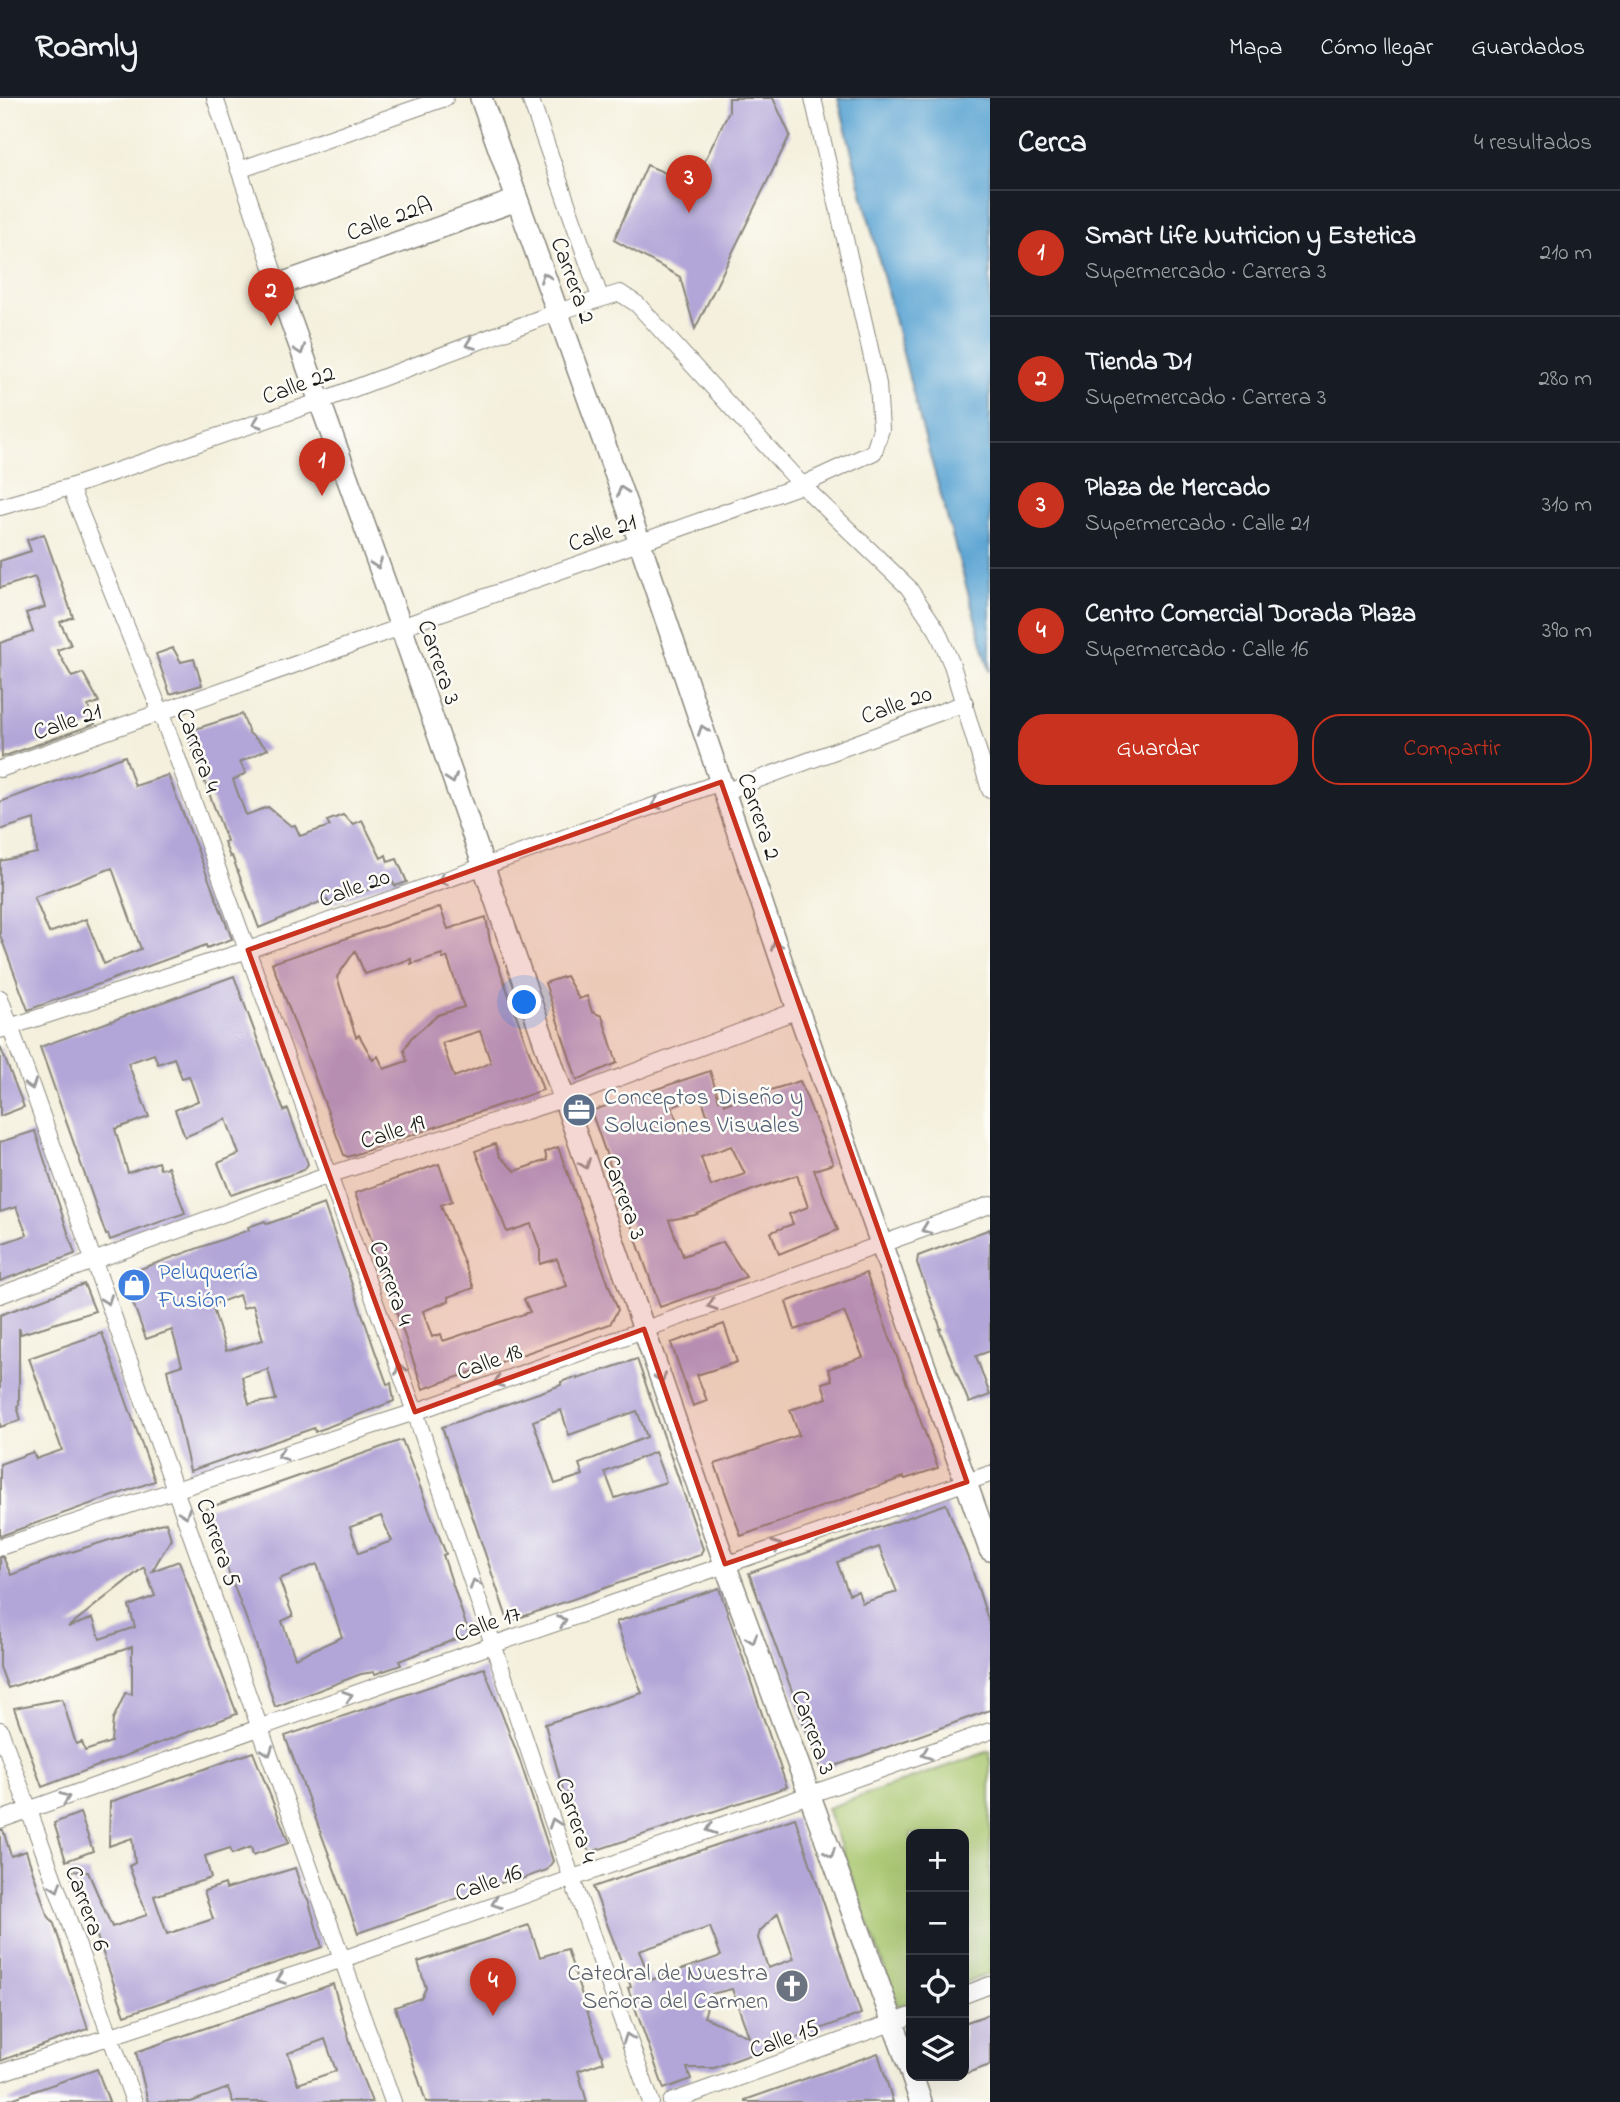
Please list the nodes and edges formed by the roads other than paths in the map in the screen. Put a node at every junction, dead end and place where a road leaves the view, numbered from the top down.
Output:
1 (215, 98) edge
2 (445, 98) edge
3 (481, 98) edge
4 (530, 98) edge
5 (813, 98) edge
6 (239, 170) junction
7 (517, 200) junction
8 (278, 285) junction
9 (604, 296) junction
10 (557, 312) junction
11 (318, 402) junction
12 (802, 485) junction
13 (70, 487) junction
14 (0, 507) edge
15 (640, 543) junction
16 (401, 627) junction
17 (965, 703) junction
18 (161, 713) junction
19 (0, 769) edge
20 (722, 787) junction
21 (990, 790) edge
22 (481, 866) junction
23 (248, 950) junction
24 (0, 998) edge
25 (798, 1010) junction
26 (5, 1028) edge
27 (563, 1099) junction
28 (329, 1175) junction
29 (990, 1205) edge
30 (882, 1245) junction
31 (93, 1260) junction
32 (0, 1295) edge
33 (644, 1329) junction
34 (415, 1412) junction
35 (990, 1474) edge
36 (967, 1482) junction
37 (177, 1489) junction
38 (0, 1548) edge
39 (990, 1550) edge
40 (725, 1564) junction
41 (495, 1644) junction
42 (259, 1727) junction
43 (0, 1730) edge
44 (990, 1731) edge
45 (809, 1796) junction
46 (28, 1811) junction
47 (0, 1820) edge
48 (571, 1876) junction
49 (343, 1959) junction
50 (990, 1985) edge
51 (969, 1993) edge
52 (903, 2019) edge
53 (111, 2034) junction
54 (906, 2037) edge
55 (0, 2073) edge
56 (914, 2081) edge
57 (134, 2102) edge
58 (393, 2102) edge
59 (651, 2102) edge
60 (671, 2102) edge
61 (921, 2102) edge

1 - 6 street, Carrera 3
2 - 6 street
3 - 7 main road, Carrera 2
4 - 9 street
5 - 12 street, Calle 21
6 - 8 street, Carrera 3
7 - 8 main road, Calle 22A
10 -> 7 main road, Carrera 2
8 -> 11 main road, Carrera 3
9 - 10 street, Calle 22
9 - 12 street
10 -> 11 street, Calle 22
15 -> 10 main road, Carrera 2
11 -> 13 street, Calle 22
11 -> 16 main road, Carrera 3
12 - 15 street, Calle 21
12 - 17 street
13 - 14 street, Calle 22
13 - 18 street, Carrera 4
15 - 16 street, Calle 21
20 -> 15 main road, Carrera 2
16 - 18 street, Calle 21
16 -> 22 main road, Carrera 3
17 - 20 street, Calle 20
17 - 21 street
18 - 19 street, Calle 21
18 - 23 street, Carrera 4
20 -> 22 street, Calle 20
25 -> 20 main road, Carrera 2
22 -> 23 street, Calle 20
22 - 27 main road, Carrera 3
23 - 26 street, Calle 20
23 - 28 street, Carrera 4
24 - 26 street, Carrera 5
25 - 27 street, Calle 19
25 - 30 main road, Carrera 2
26 -> 31 street, Carrera 5
27 - 28 street, Calle 19
27 -> 33 main road, Carrera 3
28 - 31 street, Calle 19
34 -> 28 street, Carrera 4
29 -> 30 street, Calle 18
30 -> 33 street, Calle 18
30 - 36 main road, Carrera 2
31 - 32 street, Calle 19
31 -> 37 street, Carrera 5
33 -> 34 street, Calle 18
33 -> 40 main road, Carrera 3
34 -> 37 street, Calle 18
41 -> 34 street, Carrera 4
35 - 36 street, Calle 17
36 - 39 main road, Carrera 2
40 -> 36 street, Calle 17
37 - 38 street, Calle 18
37 -> 42 street, Carrera 5
41 -> 40 street, Calle 17
40 -> 45 main road, Carrera 3
42 -> 41 street, Calle 17
48 -> 41 street, Carrera 4
46 -> 42 street, Calle 17
42 -> 49 street, Carrera 5
43 - 46 street, Carrera 6
44 -> 45 street, Calle 16
45 -> 48 street, Calle 16
45 -> 52 main road, Carrera 3
46 - 47 street, Calle 17
46 -> 53 street, Carrera 6
48 -> 49 street, Calle 16
59 -> 48 street, Carrera 4
49 -> 53 street, Calle 16
49 - 58 street, Carrera 5
50 - 51 street
52 - 54 main road, Carrera 3
52 - 60 street, Calle 15
53 - 55 street, Calle 16
53 - 57 street, Carrera 6
56 - 61 main road, Carrera 3

